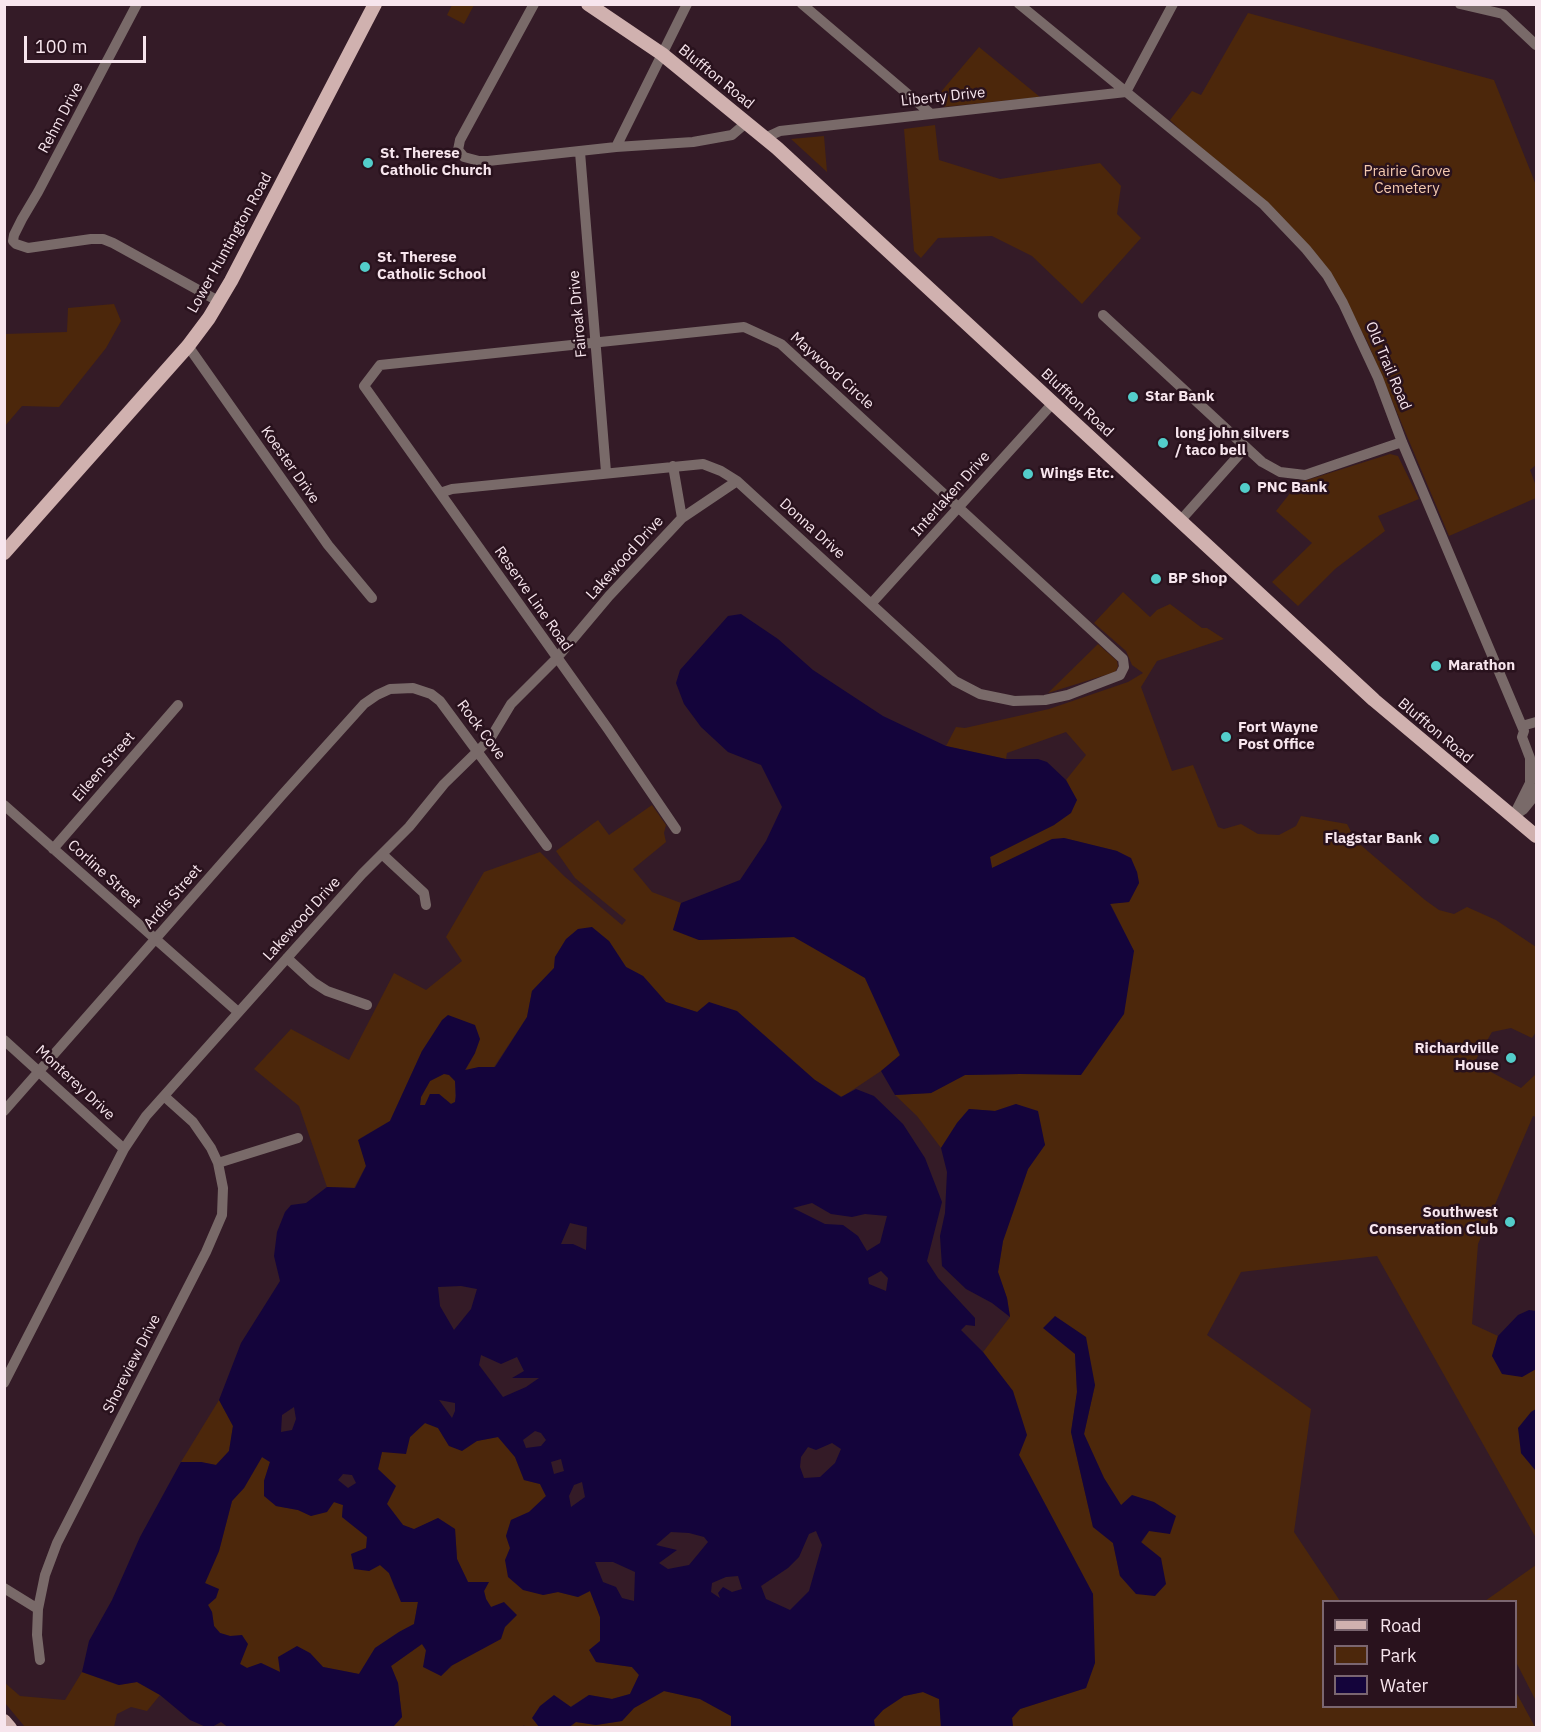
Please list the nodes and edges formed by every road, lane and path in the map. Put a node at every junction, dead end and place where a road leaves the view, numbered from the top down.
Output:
1 (137, 4) edge
2 (375, 4) edge
3 (534, 4) edge
4 (588, 4) edge
5 (687, 4) edge
6 (802, 4) edge
7 (1173, 4) edge
8 (1460, 4) edge
9 (1022, 6) edge
10 (1536, 45) edge
11 (662, 54) junction
12 (1126, 92) junction
13 (930, 113) junction
14 (746, 123) junction
15 (765, 138) junction
16 (616, 147) junction
17 (580, 153) junction
18 (220, 302) junction
19 (1103, 315) dead end
20 (596, 342) junction
21 (188, 346) junction
22 (364, 386) joint
23 (1053, 403) junction
24 (1402, 442) junction
25 (1246, 447) junction
26 (673, 466) junction
27 (606, 472) junction
28 (737, 481) junction
29 (440, 493) junction
30 (959, 508) junction
31 (682, 518) junction
32 (1180, 521) junction
33 (4, 553) edge
34 (372, 598) dead end
35 (871, 604) junction
36 (556, 658) junction
37 (1124, 667) joint
38 (364, 704) joint
39 (178, 705) dead end
40 (1536, 722) edge
41 (1522, 728) junction
42 (478, 750) junction
43 (1536, 789) edge
44 (4, 805) edge
45 (1513, 817) junction
46 (676, 829) dead end
47 (1536, 836) edge
48 (547, 846) dead end
49 (53, 849) junction
50 (382, 854) junction
51 (426, 905) dead end
52 (156, 940) junction
53 (287, 958) junction
54 (367, 1005) dead end
55 (238, 1012) junction
56 (4, 1040) edge
57 (40, 1071) junction
58 (164, 1096) junction
59 (4, 1111) edge
60 (298, 1138) dead end
61 (124, 1149) junction
62 (218, 1163) junction
63 (4, 1383) edge
64 (4, 1588) edge
65 (38, 1609) junction
66 (40, 1660) dead end
67 (4, 1721) edge
68 (10, 1728) edge

1 - 18 street, Rehm Drive
2 - 18 main road, Lower Huntington Road
3 - 17 street
4 - 11 main road, Bluffton Road
5 - 11 street
6 - 13 street
7 - 12 street
8 - 10 street
9 - 12 street, Old Trail Road
11 - 14 main road, Bluffton Road
11 - 16 street
12 - 13 street, Liberty Drive
12 - 24 street, Old Trail Road
13 - 15 street, Liberty Drive
14 - 15 main road, Bluffton Road
14 - 16 street
15 - 23 main road, Bluffton Road
16 - 17 street
17 - 20 street, Fairoak Drive
18 - 21 main road, Lower Huntington Road
19 - 25 street
20 - 22 street, Maywood Circle
20 - 27 street, Fairoak Drive
20 - 30 street, Maywood Circle
21 - 33 main road, Lower Huntington Road
21 - 34 street, Koester Drive
22 - 29 street, Reserve Line Road
23 - 30 street, Interlaken Drive
23 - 32 main road, Bluffton Road
24 - 25 street
24 - 41 street, Old Trail Road
25 - 32 street
26 - 27 street, Donna Drive
26 - 28 street, Donna Drive
26 - 31 street, Lakewood Drive
27 - 29 street, Donna Drive
28 - 31 street, Lakewood Drive
28 - 35 street, Donna Drive
29 - 36 street, Reserve Line Road
30 - 35 street, Interlaken Drive
30 - 37 street, Maywood Circle
31 - 36 street, Lakewood Drive
32 - 45 main road, Bluffton Road
35 - 37 street, Donna Drive
36 - 42 street, Lakewood Drive
36 - 46 street, Reserve Line Road
38 - 42 street, Rock Cove
38 - 52 street, Ardis Street
39 - 49 street, Eileen Street
40 - 41 street
41 - 45 street, Old Trail Road
42 - 48 street, Rock Cove
42 - 50 street, Lakewood Drive
43 - 45 street
44 - 49 street, Corline Street
45 - 47 main road, Bluffton Road
49 - 52 street, Corline Street
50 - 51 street
50 - 53 street, Lakewood Drive
52 - 55 street, Corline Street
52 - 57 street, Ardis Street
53 - 54 street
53 - 55 street, Lakewood Drive
55 - 58 street, Lakewood Drive
56 - 57 street, Monterey Drive
57 - 59 street, Ardis Street
57 - 61 street, Monterey Drive
58 - 61 street, Lakewood Drive
58 - 62 street, Shoreview Drive
60 - 62 street
61 - 63 street, Lakewood Drive
62 - 65 street, Shoreview Drive
64 - 65 street
65 - 66 street, Shoreview Drive
67 - 68 main road

